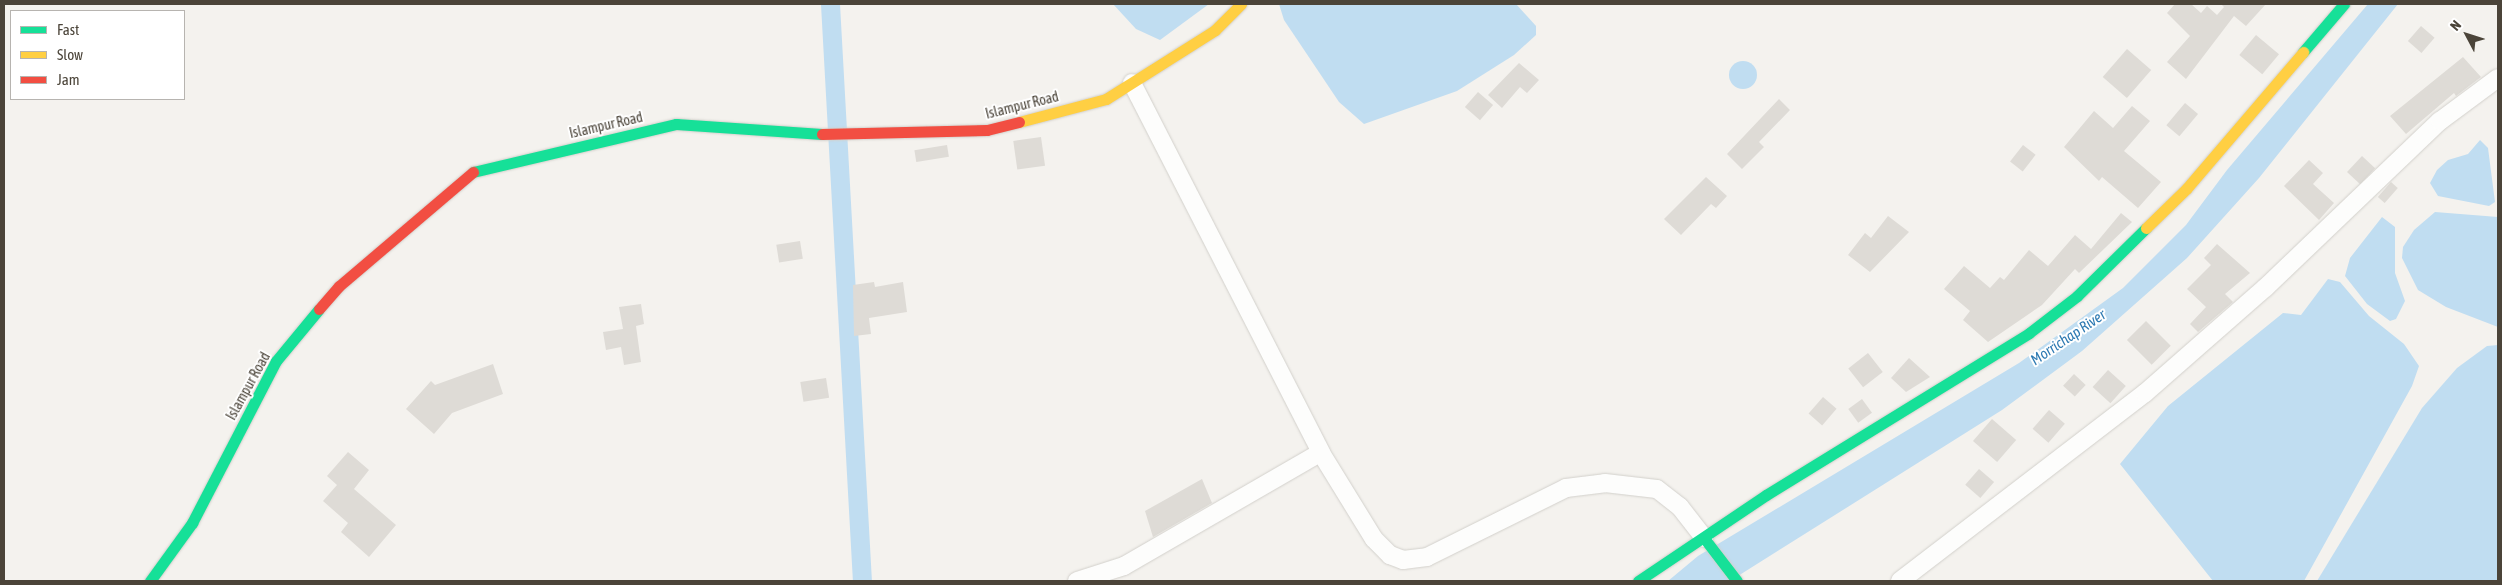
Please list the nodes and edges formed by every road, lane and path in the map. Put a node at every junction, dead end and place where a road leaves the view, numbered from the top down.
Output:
1 (1241, 4) edge
2 (2344, 4) edge
3 (2498, 78) edge
4 (1132, 83) junction
5 (1313, 457) dead end
6 (1704, 538) junction
7 (150, 581) edge
8 (1077, 581) edge
9 (1638, 581) edge
10 (1737, 581) edge
11 (1900, 581) edge

1 - 4 street, Islampur Road
2 - 6 street
3 - 11 street
4 - 6 street
4 - 7 street, Islampur Road
5 - 8 street
6 - 9 street
6 - 10 street

